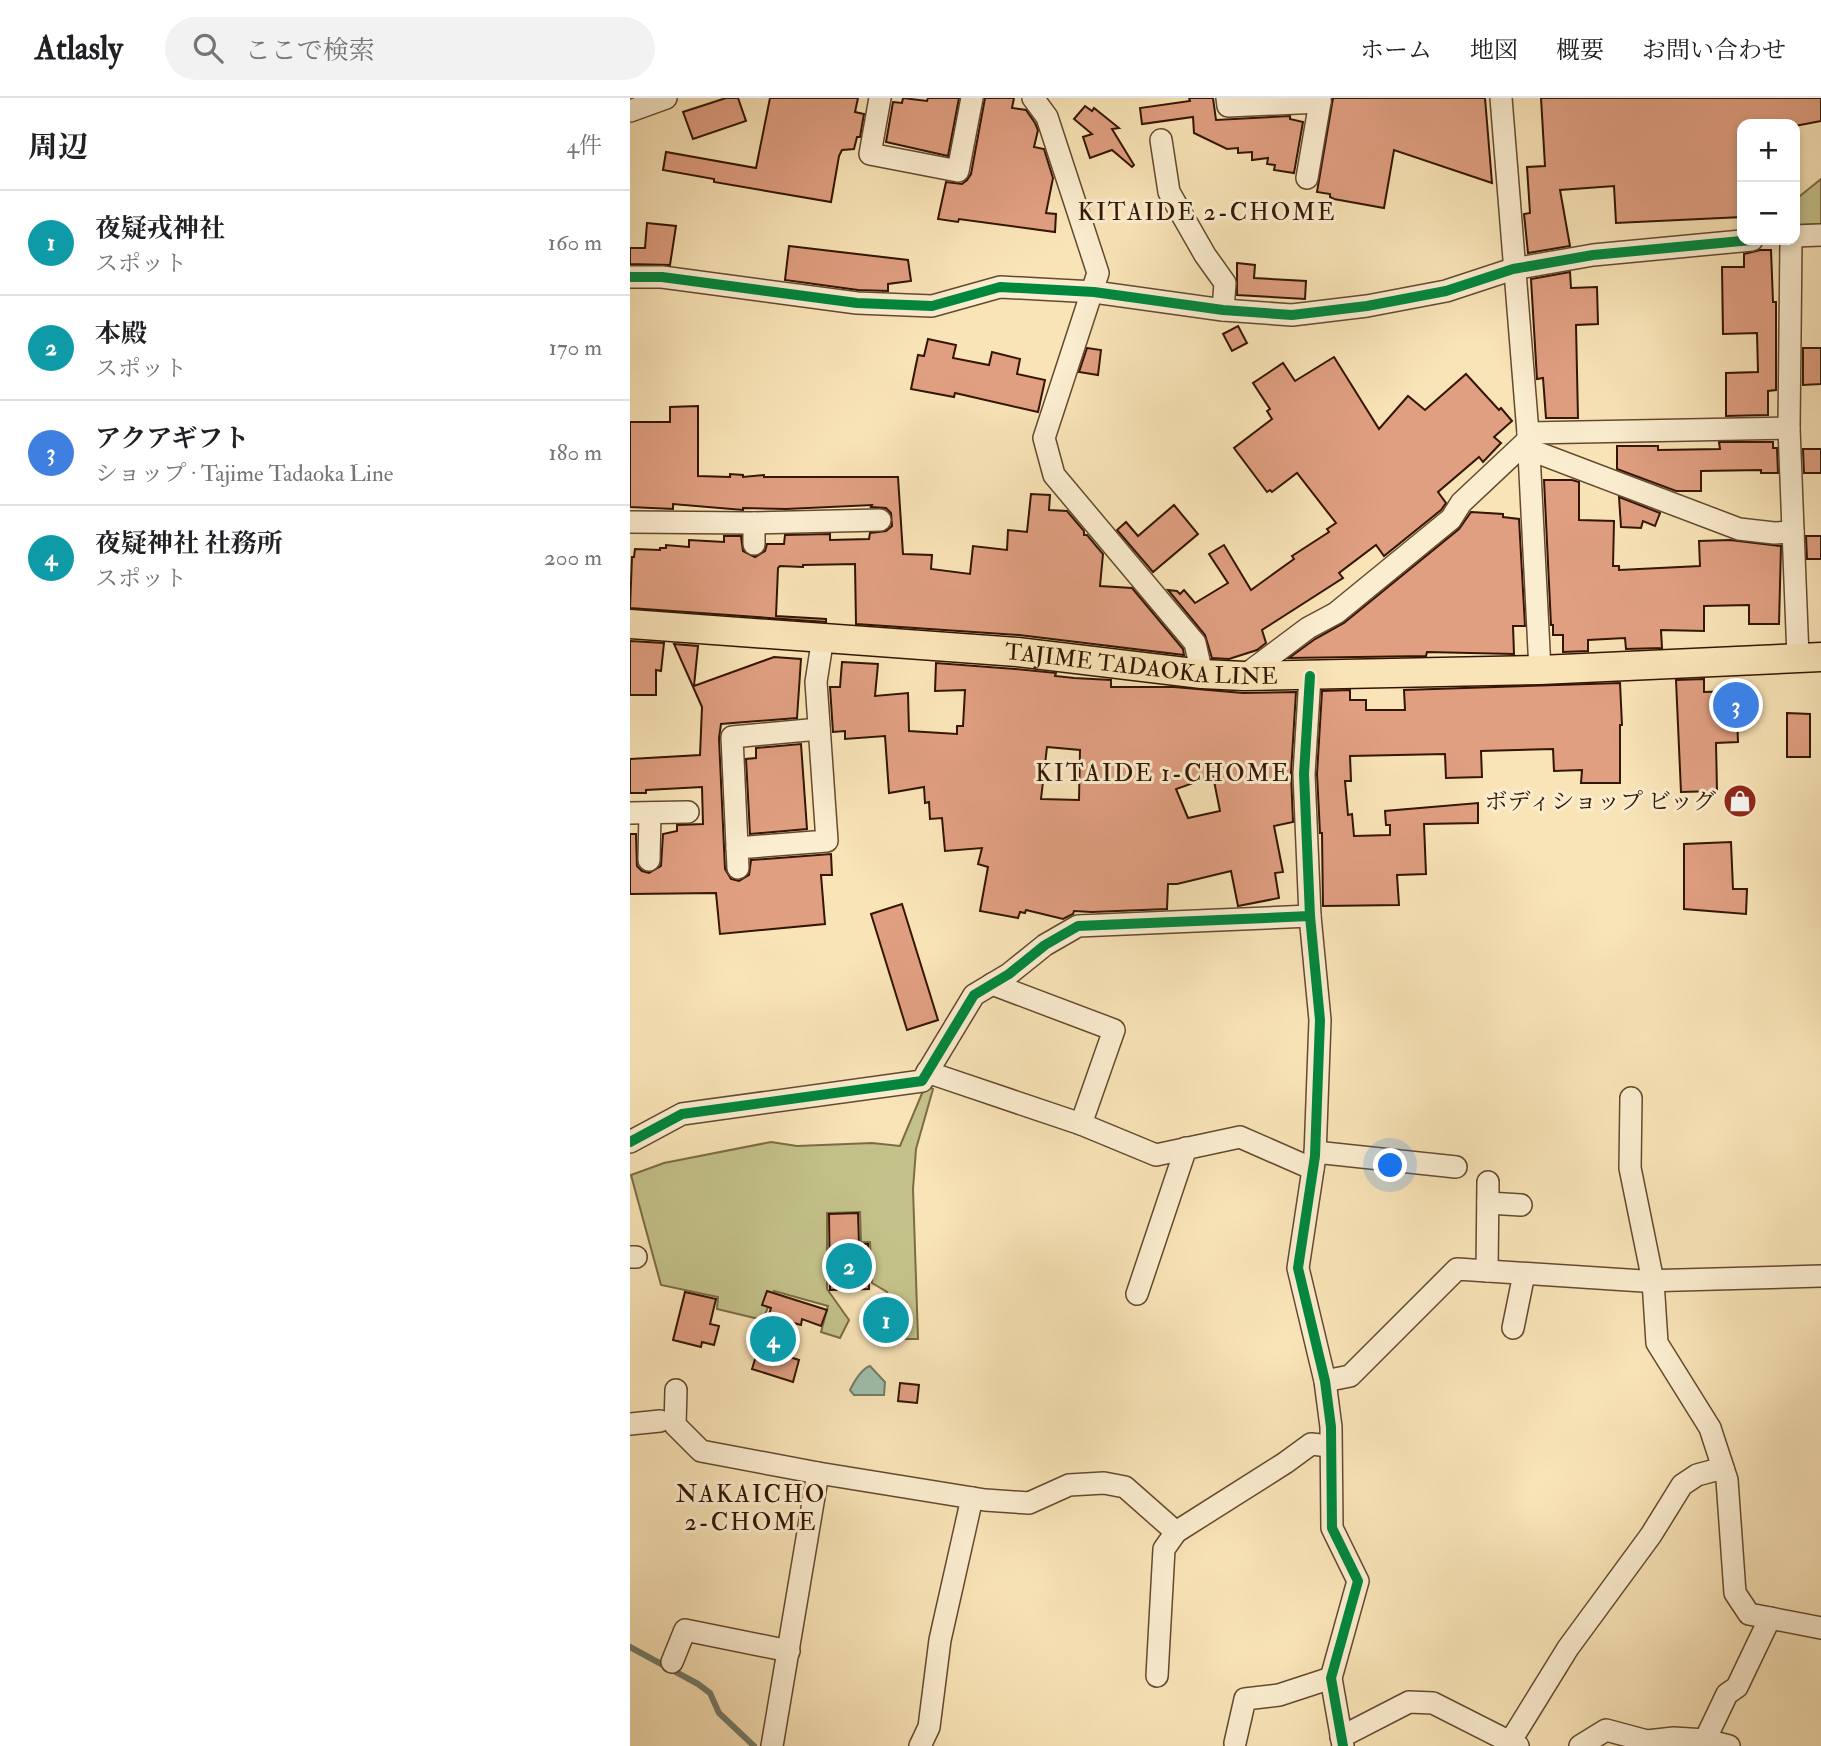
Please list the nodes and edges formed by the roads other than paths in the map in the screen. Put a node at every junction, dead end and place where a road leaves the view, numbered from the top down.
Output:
1 (666, 98) edge
2 (880, 98) edge
3 (972, 98) edge
4 (1032, 98) edge
5 (1227, 98) edge
6 (1501, 98) edge
7 (1320, 100) edge
8 (630, 111) edge
9 (1161, 140) dead end
10 (1307, 178) dead end
11 (1821, 235) edge
12 (1800, 236) edge
13 (1737, 241) edge
14 (1791, 245) edge
15 (1513, 269) junction
16 (630, 277) edge
17 (1094, 292) junction
18 (1223, 310) junction
19 (1789, 428) junction
20 (1528, 441) junction
21 (880, 520) dead end
22 (630, 522) edge
23 (1793, 532) junction
24 (630, 625) edge
25 (823, 637) junction
26 (1810, 657) edge
27 (1540, 670) junction
28 (1202, 674) junction
29 (1244, 676) junction
30 (1310, 676) junction
31 (819, 729) junction
32 (688, 812) dead end
33 (640, 813) edge
34 (649, 860) dead end
35 (1310, 916) junction
36 (992, 984) junction
37 (928, 1072) junction
38 (1631, 1098) dead end
39 (1080, 1124) junction
40 (630, 1142) edge
41 (1186, 1148) junction
42 (1314, 1160) junction
43 (1456, 1167) dead end
44 (1521, 1205) dead end
45 (1487, 1271) junction
46 (1524, 1274) junction
47 (1821, 1276) edge
48 (1653, 1281) junction
49 (1137, 1294) dead end
50 (1513, 1328) dead end
51 (1325, 1381) junction
52 (676, 1390) dead end
53 (660, 1420) dead end
54 (630, 1424) edge
55 (1330, 1446) junction
56 (1723, 1468) junction
57 (818, 1473) junction
58 (972, 1498) junction
59 (1176, 1532) junction
60 (1770, 1618) junction
61 (1821, 1628) edge
62 (789, 1651) junction
63 (672, 1662) dead end
64 (1157, 1676) dead end
65 (1331, 1678) junction
66 (1705, 1740) junction
67 (1342, 1741) edge
68 (1234, 1744) dead end
69 (1514, 1744) edge
70 (772, 1746) edge
71 (920, 1746) edge
72 (1580, 1746) edge
73 (1729, 1746) edge

1 - 8 street
2 - 3 street
4 - 17 street
5 - 7 street
6 - 15 street
7 - 10 street
9 - 18 street
11 - 12 street
13 - 15 street
14 - 19 street
15 - 18 street
15 - 20 street
16 - 17 street
17 - 18 street
17 - 28 street
19 - 20 street
19 - 23 street
20 - 23 street
20 - 27 street
20 - 29 street
21 - 22 street
23 - 26 street
24 - 25 main road, TAJIME TADAOKA LINE
25 - 28 main road, TAJIME TADAOKA LINE
25 - 31 street
26 - 27 main road, TAJIME TADAOKA LINE
27 - 30 main road, TAJIME TADAOKA LINE
28 - 29 main road, TAJIME TADAOKA LINE
29 - 30 main road, TAJIME TADAOKA LINE
30 - 35 street
31 - 31 street
32 - 33 street
33 - 34 street
35 - 36 street
35 - 42 street
36 - 37 street
36 - 39 street
37 - 39 street
37 - 40 street
38 - 48 street
39 - 41 street
41 - 42 street
41 - 49 street
42 - 43 street
42 - 51 street
44 - 45 street
45 - 46 street
45 - 51 street
46 - 48 street
46 - 50 street
47 - 48 street
48 - 56 street
51 - 55 street
52 - 57 street
53 - 54 street
55 - 59 street
55 - 65 street
56 - 60 street
56 - 69 street
57 - 58 street
57 - 62 street
58 - 59 street
58 - 71 street
59 - 64 street
60 - 61 street
60 - 66 street
62 - 63 street
62 - 70 street
65 - 67 street
65 - 68 street
66 - 72 street
66 - 73 street
67 - 69 street

